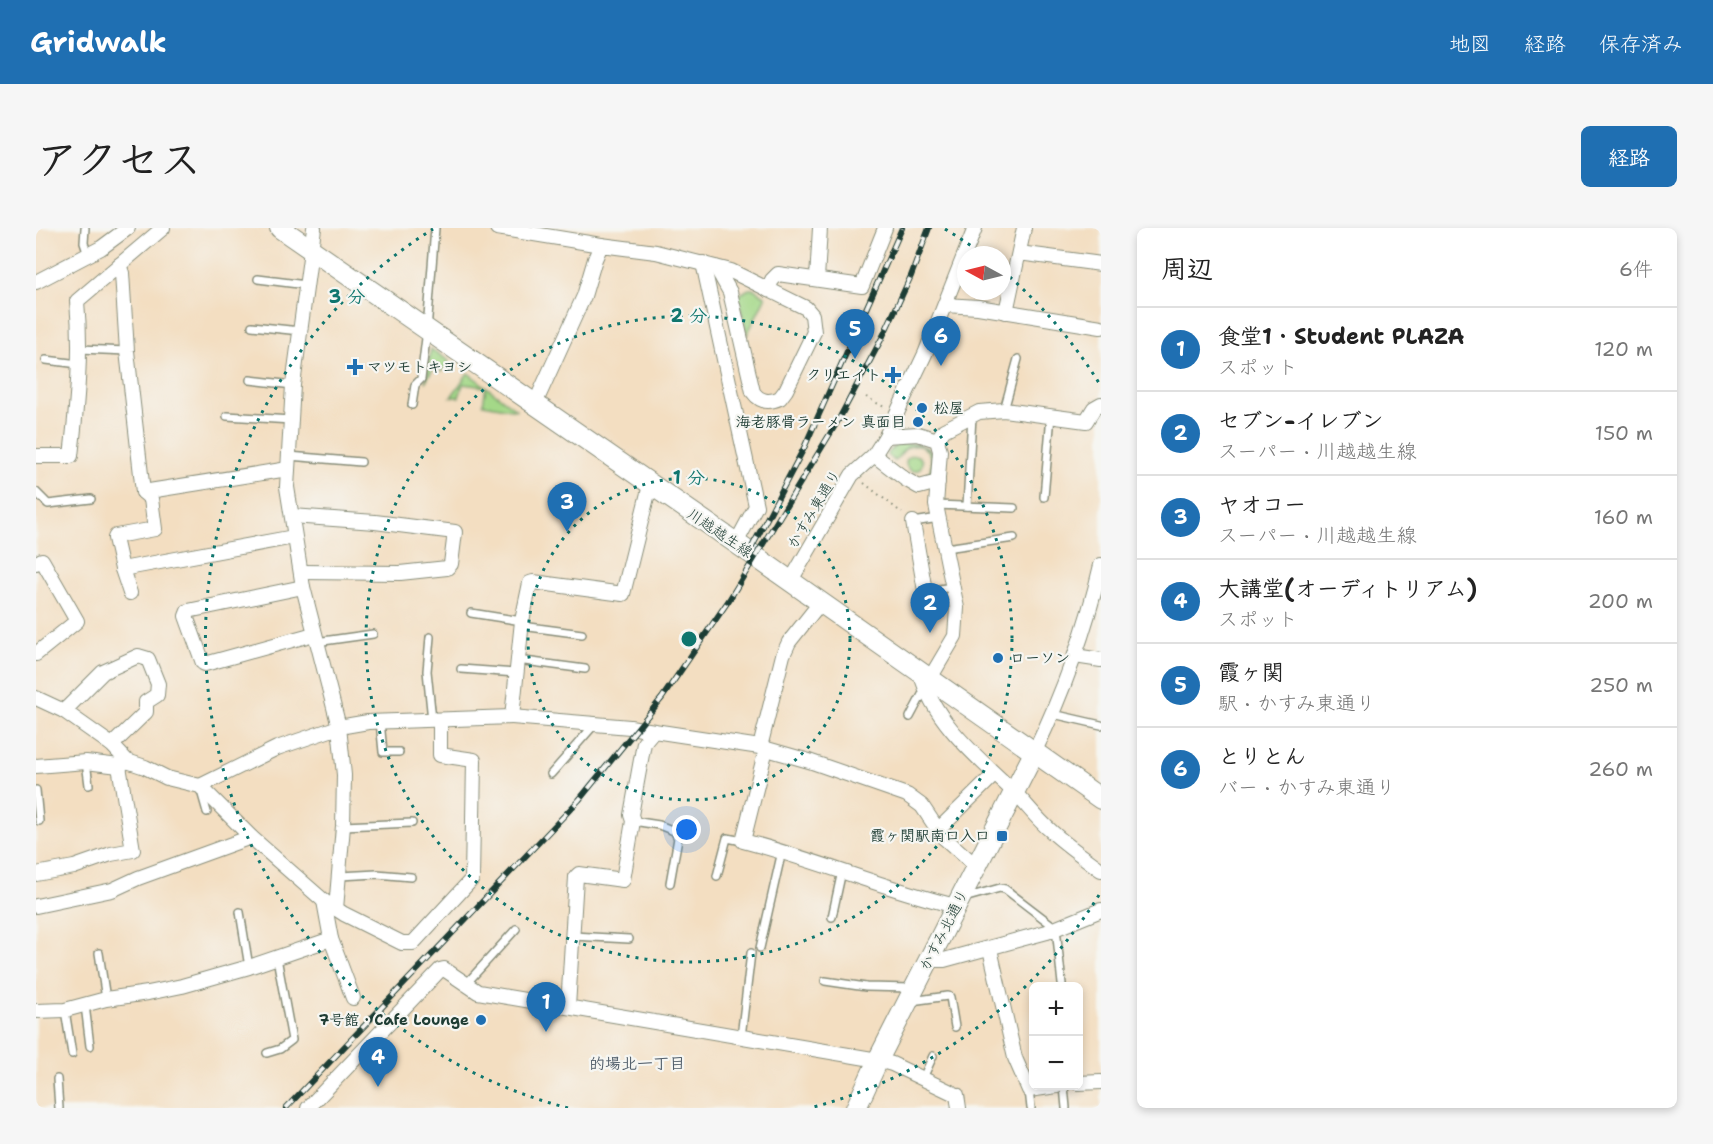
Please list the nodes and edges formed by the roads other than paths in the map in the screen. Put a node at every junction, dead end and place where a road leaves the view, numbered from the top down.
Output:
1 (85, 228) edge
2 (128, 228) edge
3 (163, 228) edge
4 (280, 228) edge
5 (314, 228) edge
6 (435, 228) edge
7 (497, 228) edge
8 (820, 228) edge
9 (885, 228) edge
10 (975, 228) edge
11 (1024, 228) edge
12 (554, 232) edge
13 (601, 245) junction
14 (311, 249) junction
15 (1019, 253) junction
16 (88, 255) junction
17 (1101, 264) edge
18 (119, 265) junction
19 (709, 265) junction
20 (258, 279) dead end
21 (817, 279) junction
22 (36, 282) edge
23 (306, 285) junction
24 (768, 290) junction
25 (945, 305) junction
26 (1006, 312) junction
27 (252, 326) dead end
28 (1101, 327) edge
29 (427, 330) junction
30 (300, 331) junction
31 (127, 351) junction
32 (80, 356) junction
33 (1018, 359) dead end
34 (46, 360) dead end
35 (250, 380) dead end
36 (293, 385) junction
37 (1101, 404) edge
38 (412, 405) dead end
39 (534, 406) junction
40 (1004, 410) junction
41 (972, 415) junction
42 (227, 416) dead end
43 (1052, 416) junction
44 (291, 420) junction
45 (886, 436) junction
46 (937, 440) junction
47 (874, 455) junction
48 (36, 456) edge
49 (288, 462) junction
50 (361, 462) dead end
51 (938, 482) junction
52 (651, 485) junction
53 (36, 492) edge
54 (143, 492) junction
55 (1044, 496) dead end
56 (91, 499) dead end
57 (967, 506) junction
58 (1014, 508) dead end
59 (938, 512) junction
60 (292, 516) junction
61 (913, 522) joint
62 (294, 537) junction
63 (1014, 538) dead end
64 (736, 543) junction
65 (946, 548) junction
66 (36, 563) edge
67 (1101, 565) edge
68 (122, 568) junction
69 (301, 572) junction
70 (790, 582) junction
71 (303, 587) junction
72 (953, 587) junction
73 (925, 591) joint
74 (130, 592) dead end
75 (1097, 600) edge
76 (820, 603) junction
77 (471, 614) dead end
78 (522, 623) junction
79 (373, 634) dead end
80 (582, 634) dead end
81 (315, 638) junction
82 (430, 638) dead end
83 (36, 654) edge
84 (1074, 656) junction
85 (1101, 660) edge
86 (517, 666) junction
87 (462, 669) dead end
88 (585, 669) dead end
89 (925, 681) junction
90 (36, 698) edge
91 (64, 711) junction
92 (1053, 714) junction
93 (512, 717) junction
94 (910, 717) dead end
95 (436, 720) junction
96 (380, 722) junction
97 (595, 724) junction
98 (1101, 725) edge
99 (339, 727) junction
100 (654, 731) junction
101 (112, 745) junction
102 (763, 748) junction
103 (399, 752) dead end
104 (1034, 753) junction
105 (86, 762) junction
106 (123, 763) junction
107 (36, 766) edge
108 (551, 774) dead end
109 (994, 775) junction
110 (89, 785) dead end
111 (200, 786) junction
112 (36, 790) edge
113 (1014, 792) junction
114 (1101, 798) edge
115 (207, 812) dead end
116 (633, 820) junction
117 (39, 821) dead end
118 (412, 823) dead end
119 (343, 826) junction
120 (938, 830) junction
121 (251, 837) junction
122 (743, 842) junction
123 (782, 851) junction
124 (976, 866) junction
125 (1101, 870) edge
126 (842, 871) junction
127 (36, 874) edge
128 (340, 876) junction
129 (717, 876) dead end
130 (411, 877) dead end
131 (670, 883) dead end
132 (324, 901) junction
133 (958, 903) junction
134 (36, 906) edge
135 (336, 909) junction
136 (1101, 910) edge
137 (240, 912) dead end
138 (832, 917) dead end
139 (1056, 928) junction
140 (516, 929) dead end
141 (573, 936) junction
142 (331, 939) junction
143 (629, 939) dead end
144 (760, 948) dead end
145 (990, 949) junction
146 (99, 953) dead end
147 (751, 953) dead end
148 (277, 958) junction
149 (929, 960) junction
150 (249, 967) junction
151 (825, 981) dead end
152 (1062, 982) edge
153 (466, 984) junction
154 (911, 994) junction
155 (353, 998) dead end
156 (106, 999) junction
157 (85, 1005) junction
158 (568, 1007) junction
159 (65, 1010) junction
160 (36, 1011) edge
161 (955, 1027) dead end
162 (741, 1037) junction
163 (90, 1046) dead end
164 (267, 1053) dead end
165 (72, 1054) dead end
166 (933, 1056) dead end
167 (878, 1060) junction
168 (57, 1078) dead end
169 (923, 1078) junction
170 (1101, 1082) edge
171 (1083, 1083) edge
172 (1029, 1090) joint
173 (1064, 1090) edge
174 (59, 1108) edge
175 (308, 1108) edge
176 (856, 1108) edge
177 (958, 1108) edge
178 (1031, 1108) edge
179 (1066, 1108) edge

1 - 16 lane
2 - 16 street
3 - 18 street
4 - 14 main road, 川越越生線
5 - 14 street
6 - 29 lane
7 - 12 street
8 - 21 street
9 - 21 street
10 - 25 street, かすみ東通り
11 - 15 street
12 - 13 street
13 - 19 street
13 - 39 street
14 - 23 street
14 - 29 main road, 川越越生線
15 - 17 street
15 - 26 street
16 - 22 street
18 - 31 street
18 - 32 street
19 - 24 street
19 - 24 street
19 - 64 street
20 - 23 lane
21 - 24 street
23 - 30 street
25 - 26 street
25 - 45 street, かすみ東通り
26 - 28 street
27 - 30 lane
29 - 38 lane
29 - 39 main road, 川越越生線
30 - 36 street
31 - 32 lane
31 - 54 street
32 - 34 lane
32 - 48 street
33 - 40 lane
35 - 36 lane
36 - 44 street
37 - 43 street
39 - 52 main road, 川越越生線
40 - 41 street
40 - 43 street
41 - 46 street
41 - 57 lane
42 - 44 lane
43 - 55 lane
44 - 49 street
45 - 46 street
45 - 47 street, かすみ東通り
46 - 51 street
47 - 51 street
47 - 70 street, かすみ東通り
49 - 50 lane
49 - 54 street
49 - 60 street
51 - 59 street
52 - 64 main road, 川越越生線
52 - 78 street
53 - 56 lane
54 - 68 street
57 - 58 lane
57 - 59 lane
59 - 61 lane
59 - 65 street
60 - 62 street
60 - 69 street
61 - 73 street
62 - 68 street
62 - 69 street
63 - 65 lane
64 - 70 main road, 川越越生線
65 - 72 street
66 - 83 street
67 - 75 street
68 - 74 street
69 - 71 street
70 - 76 main road, 川越越生線
71 - 81 street
71 - 81 street
72 - 73 lane
72 - 89 street
75 - 84 street
76 - 89 main road, 川越越生線
76 - 102 street
77 - 78 lane
78 - 80 lane
78 - 86 street
79 - 81 lane
81 - 99 street
82 - 95 lane
84 - 85 street
84 - 92 street
86 - 87 lane
86 - 88 lane
86 - 93 street
89 - 94 lane
89 - 104 main road, 川越越生線
89 - 109 street
90 - 91 street
91 - 101 street
91 - 101 street
92 - 98 lane
92 - 104 street
93 - 95 street
93 - 97 street
95 - 96 street
95 - 135 street
96 - 99 street
96 - 103 lane
97 - 100 street
97 - 108 lane
99 - 111 street
99 - 119 street
100 - 102 street
100 - 116 street
101 - 106 street
102 - 120 street
102 - 122 street
104 - 113 main road, かすみ北通り
104 - 114 main road, 川越越生線
105 - 106 street
105 - 107 street
105 - 110 lane
106 - 111 street
106 - 127 street
109 - 113 street
109 - 120 street
111 - 115 lane
111 - 121 street
112 - 117 lane
113 - 124 main road, かすみ北通り
113 - 125 street
116 - 131 lane
116 - 141 street
118 - 119 lane
119 - 128 street
120 - 124 street
121 - 132 street
121 - 134 street
122 - 123 street
122 - 129 lane
123 - 126 street
123 - 144 lane
124 - 133 main road, かすみ北通り
126 - 133 street
126 - 138 lane
128 - 130 lane
128 - 135 street
132 - 135 street
132 - 142 street
133 - 139 lane
133 - 149 main road, かすみ北通り
136 - 139 street
137 - 150 lane
139 - 145 street
139 - 152 lane
140 - 153 lane
141 - 143 lane
141 - 158 street
142 - 148 street
142 - 155 street
145 - 149 street
145 - 172 street
146 - 156 lane
147 - 162 lane
148 - 150 street
148 - 164 lane
149 - 154 main road, かすみ北通り
150 - 156 street
151 - 154 lane
153 - 158 street
153 - 175 street
154 - 161 lane
154 - 167 main road, かすみ北通り
156 - 157 street
157 - 159 street
157 - 163 lane
158 - 162 street
159 - 160 street
159 - 165 lane
162 - 167 street
166 - 169 lane
167 - 169 street
167 - 176 main road, かすみ北通り
168 - 174 lane
169 - 177 street
170 - 171 street
172 - 178 lane
173 - 179 lane

